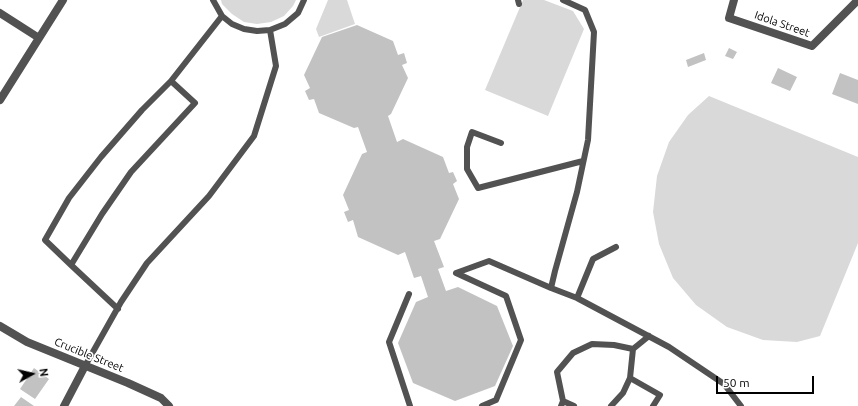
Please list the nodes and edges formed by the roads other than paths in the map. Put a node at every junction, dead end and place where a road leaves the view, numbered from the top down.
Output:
1 (63, 0) edge
2 (213, 0) edge
3 (304, 0) edge
4 (563, 0) edge
5 (734, 0) edge
6 (858, 0) edge
7 (0, 13) edge
8 (222, 16) junction
9 (270, 30) junction
10 (39, 38) junction
11 (171, 81) junction
12 (0, 100) edge
13 (501, 143) dead end
14 (583, 161) junction
15 (616, 247) dead end
16 (71, 266) junction
17 (551, 288) junction
18 (409, 294) dead end
19 (577, 298) junction
20 (118, 309) junction
21 (0, 326) edge
22 (649, 336) junction
23 (633, 349) junction
24 (85, 366) junction
25 (630, 378) junction
26 (562, 404) edge
27 (64, 406) edge
28 (169, 406) edge
29 (410, 406) edge
30 (482, 406) edge
31 (574, 406) edge
32 (611, 406) edge
33 (653, 406) edge
34 (741, 406) edge

1 - 10 street
2 - 8 lane
3 - 9 lane
4 - 14 lane
5 - 6 street, Idola Street
7 - 10 street
8 - 9 lane
8 - 11 lane
9 - 20 lane
10 - 12 street
11 - 16 lane
11 - 16 lane
13 - 14 lane
14 - 17 lane
15 - 19 lane
16 - 20 lane
17 - 19 lane
17 - 30 lane
18 - 29 lane
19 - 22 lane
20 - 24 lane
21 - 24 street, Crucible Street
22 - 23 lane
22 - 34 lane
23 - 25 lane
23 - 26 lane
24 - 27 street
24 - 28 street, Crucible Street
25 - 32 lane
25 - 33 lane
26 - 31 lane

